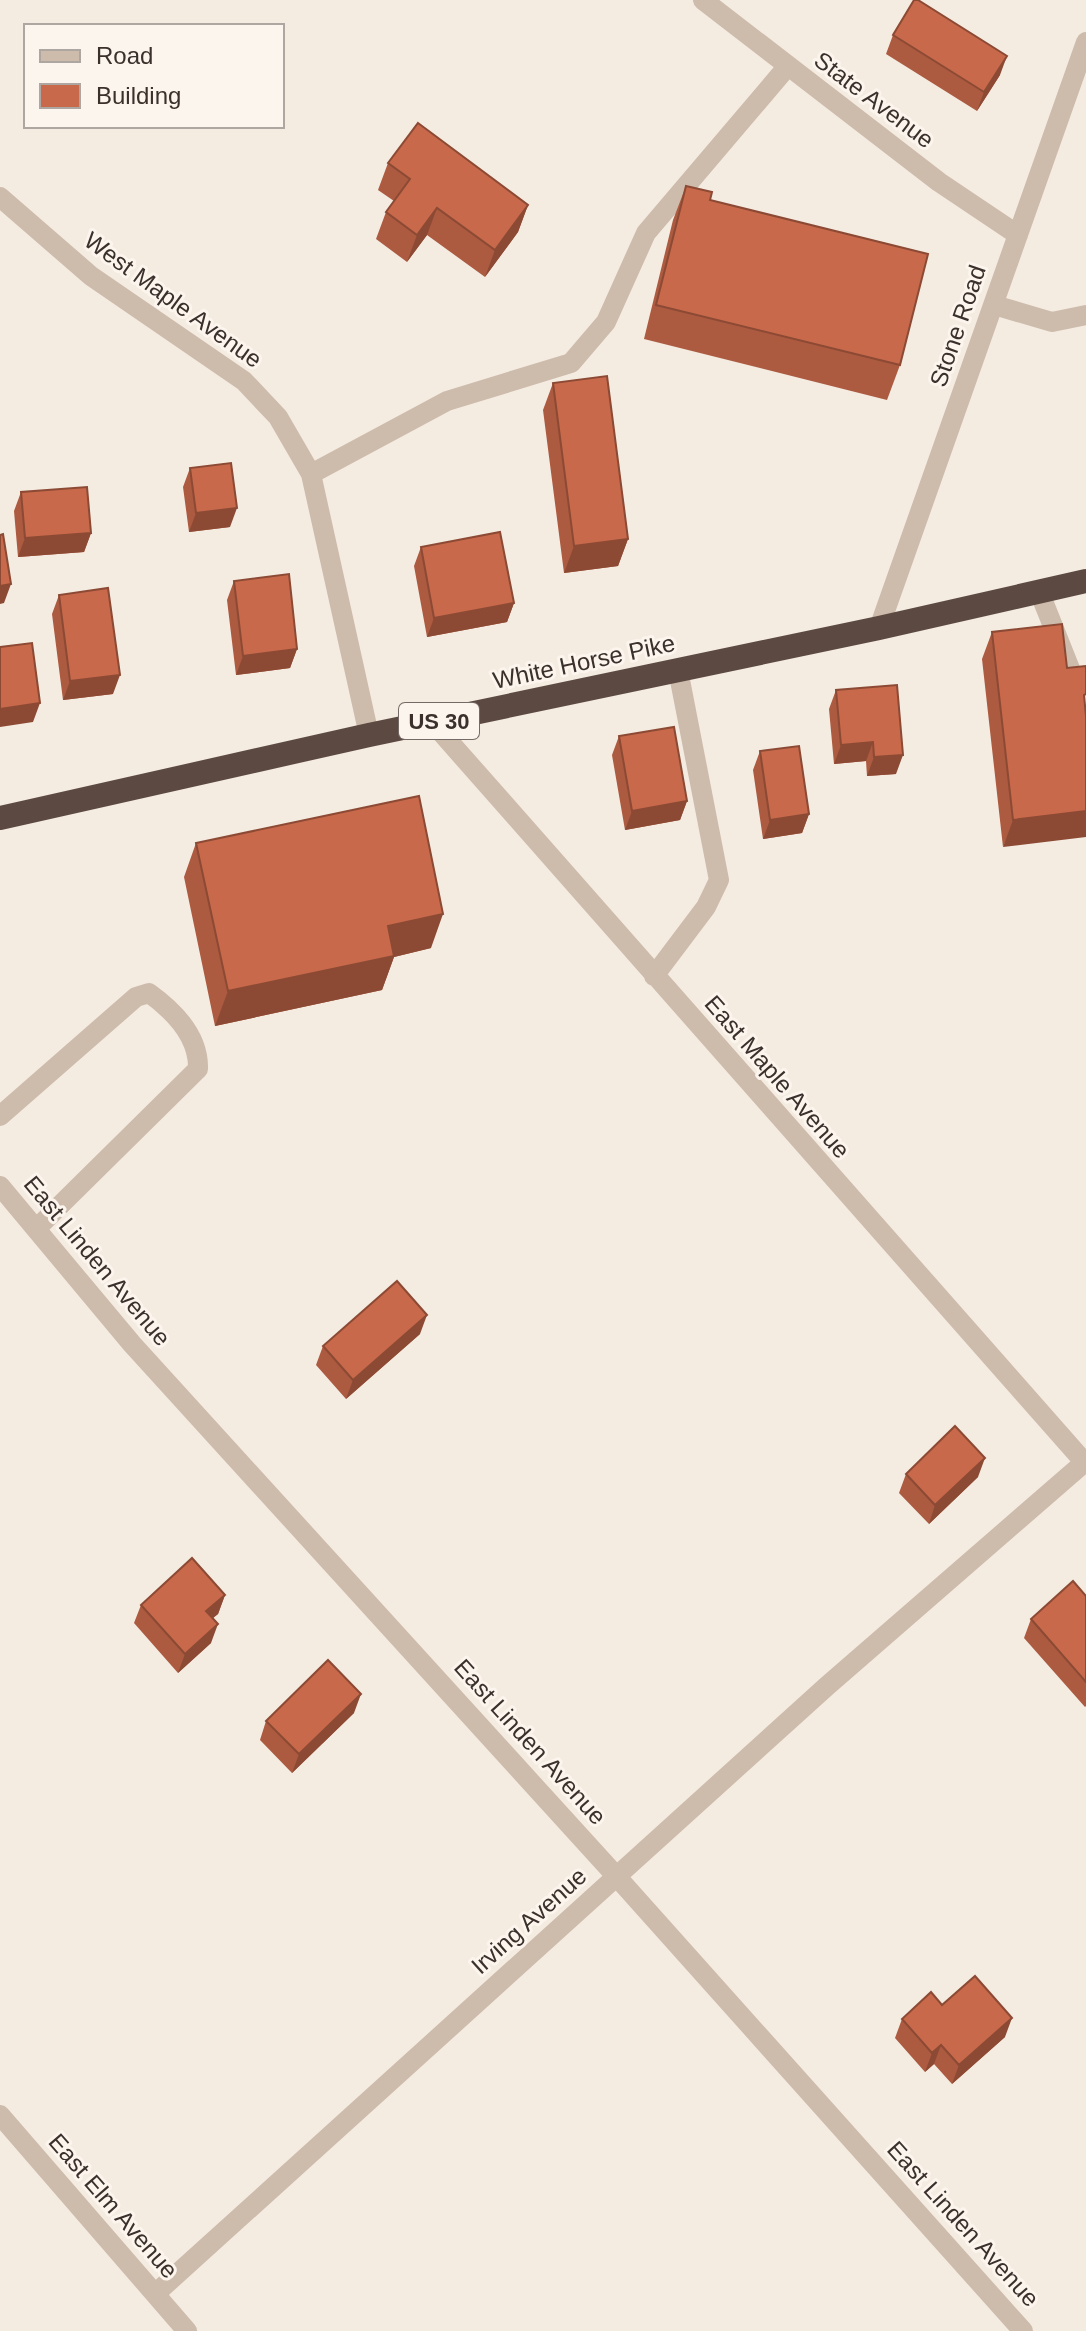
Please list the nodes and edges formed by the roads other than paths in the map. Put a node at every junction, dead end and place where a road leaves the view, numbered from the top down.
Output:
1 (703, 0) edge
2 (1086, 42) edge
3 (787, 67) junction
4 (1078, 87) edge
5 (0, 197) edge
6 (1018, 235) junction
7 (994, 305) junction
8 (1086, 315) edge
9 (311, 474) junction
10 (1086, 581) edge
11 (1039, 591) junction
12 (879, 628) junction
13 (678, 670) junction
14 (1078, 689) edge
15 (432, 722) junction
16 (369, 735) junction
17 (0, 818) edge
18 (654, 976) junction
19 (0, 1116) edge
20 (0, 1186) edge
21 (36, 1229) junction
22 (1085, 1462) edge
23 (617, 1877) junction
24 (0, 2115) edge
25 (155, 2294) junction
26 (187, 2331) edge
27 (1023, 2331) edge

1 - 3 street, State Avenue
2 - 4 street, Stone Road
3 - 6 street, State Avenue
3 - 9 street
4 - 6 street, Stone Road
5 - 9 street, West Maple Avenue
6 - 7 street, Stone Road
7 - 8 street
7 - 12 street, Stone Road
9 - 16 street, West Maple Avenue
10 - 11 highway, White Horse Pike / US 30
11 - 12 highway, White Horse Pike / US 30
11 - 14 street
12 - 13 highway, White Horse Pike / US 30
13 - 15 highway, White Horse Pike / US 30
13 - 18 street
15 - 16 highway, White Horse Pike / US 30
15 - 18 street, East Maple Avenue
16 - 17 highway, White Horse Pike / US 30
18 - 22 street, East Maple Avenue
19 - 21 street
20 - 21 street, East Linden Avenue
21 - 23 street, East Linden Avenue
22 - 23 street, Irving Avenue
23 - 25 street, Irving Avenue
23 - 27 street, East Linden Avenue
24 - 25 street, East Elm Avenue
25 - 26 street, East Elm Avenue

